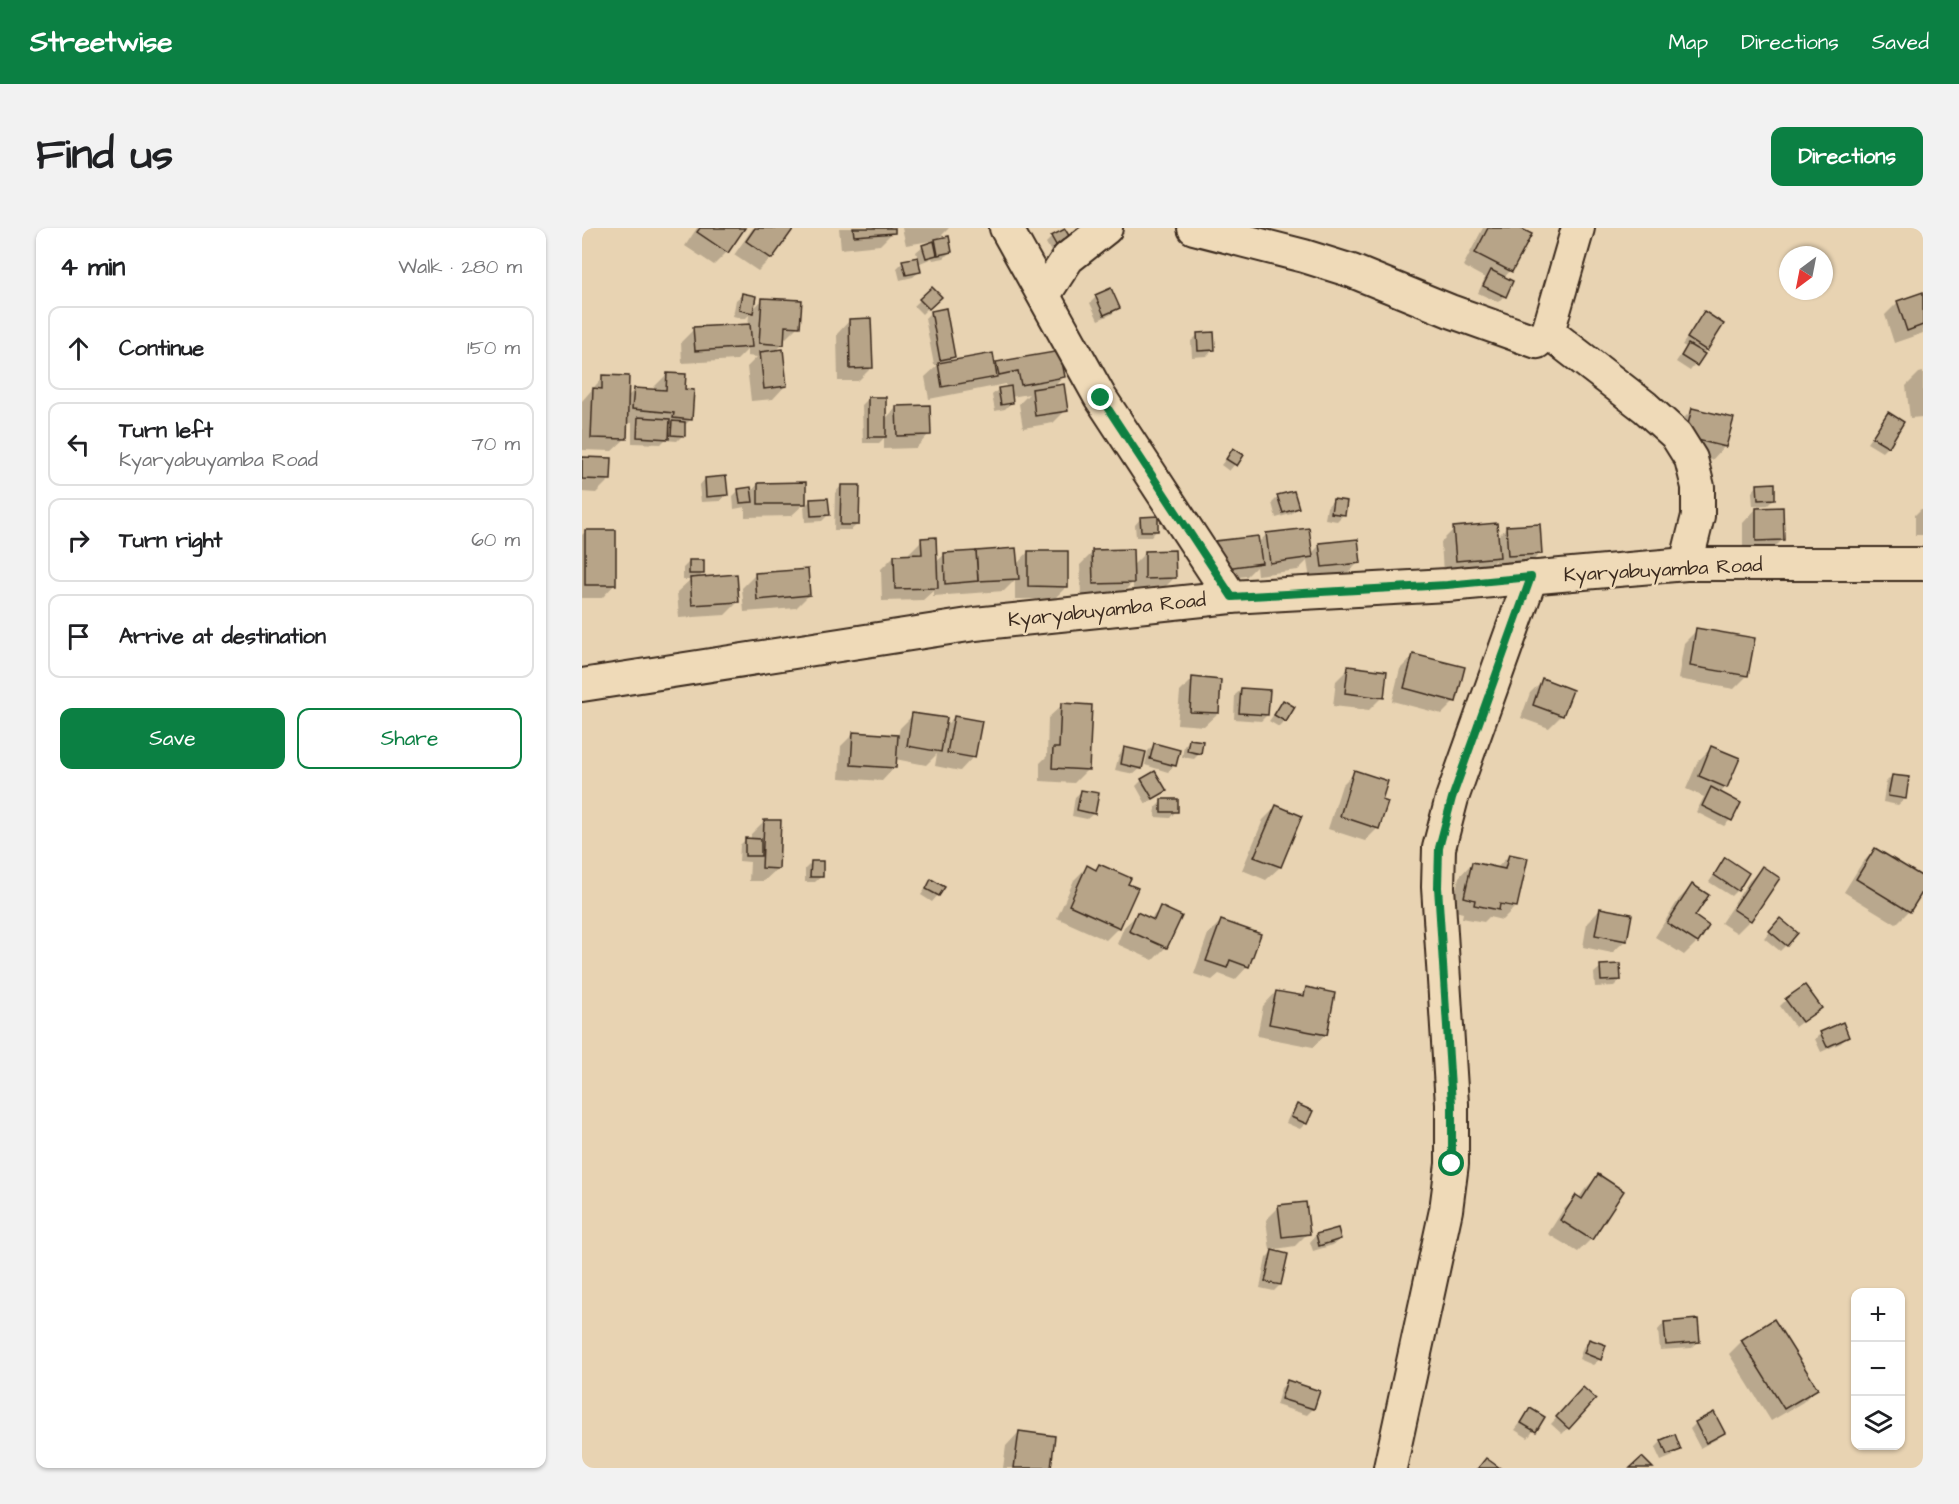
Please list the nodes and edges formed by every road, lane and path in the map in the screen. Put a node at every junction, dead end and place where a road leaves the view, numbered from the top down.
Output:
1 (1006, 228) edge
2 (1106, 228) edge
3 (1194, 228) edge
4 (1578, 228) edge
5 (1044, 295) junction
6 (1548, 332) junction
7 (1686, 564) junction
8 (1923, 564) edge
9 (1531, 577) junction
10 (1232, 597) junction
11 (582, 685) edge
12 (1390, 1468) edge

1 - 5 street
2 - 5 street
3 - 6 street
4 - 6 street
5 - 10 street
6 - 7 street
7 - 8 street, Kyaryabuyamba Road
7 - 9 street, Kyaryabuyamba Road
9 - 10 street, Kyaryabuyamba Road
9 - 12 street
10 - 11 street, Kyaryabuyamba Road

